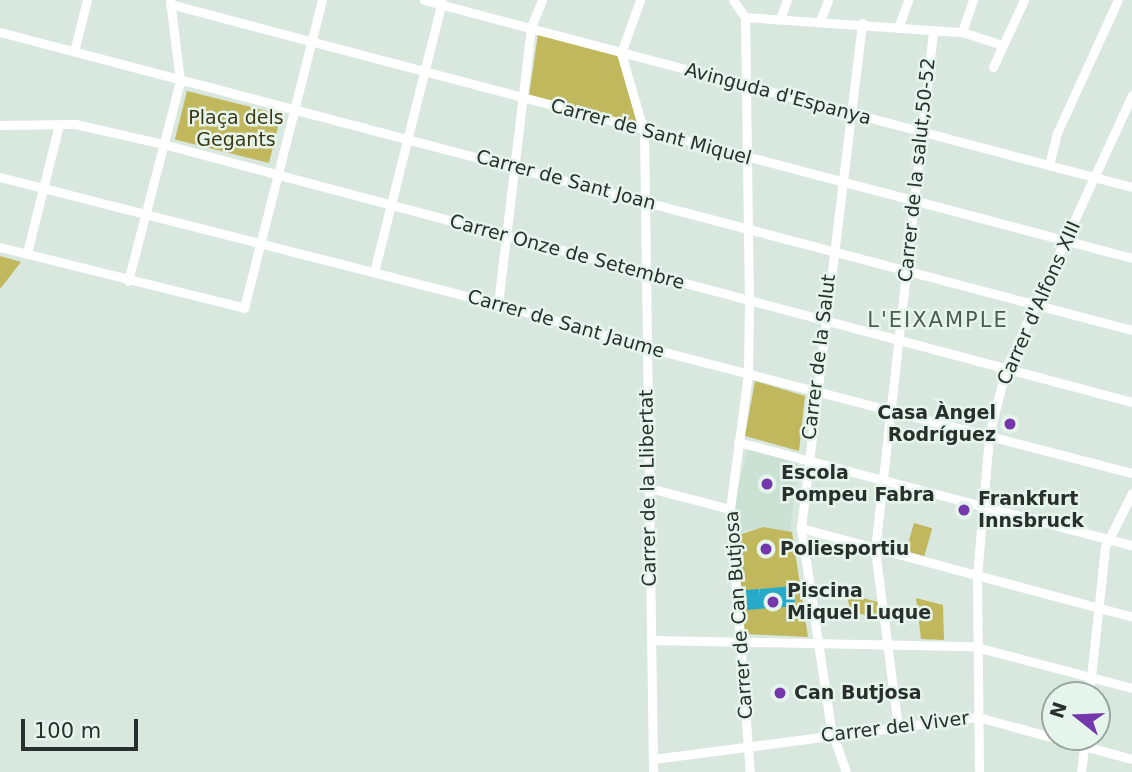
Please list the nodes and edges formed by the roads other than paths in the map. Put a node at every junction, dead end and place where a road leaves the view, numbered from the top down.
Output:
1 (87, 0) edge
2 (321, 0) edge
3 (424, 0) edge
4 (542, 0) edge
5 (640, 0) edge
6 (733, 0) edge
7 (786, 0) edge
8 (828, 0) edge
9 (908, 0) edge
10 (973, 0) edge
11 (1024, 0) edge
12 (1118, 0) edge
13 (170, 2) edge
14 (442, 2) edge
15 (745, 17) junction
16 (780, 19) junction
17 (820, 21) junction
18 (862, 23) junction
19 (531, 27) junction
20 (898, 28) junction
21 (933, 31) junction
22 (0, 32) edge
23 (962, 32) junction
24 (309, 39) junction
25 (1002, 44) junction
26 (74, 51) junction
27 (621, 53) junction
28 (993, 67) dead end
29 (422, 71) junction
30 (180, 81) junction
31 (743, 84) junction
32 (1132, 95) edge
33 (523, 97) junction
34 (292, 111) junction
35 (850, 113) junction
36 (0, 125) edge
37 (59, 125) junction
38 (919, 131) junction
39 (644, 132) junction
40 (406, 139) junction
41 (163, 144) junction
42 (744, 156) junction
43 (1049, 165) junction
44 (516, 166) junction
45 (276, 174) junction
46 (0, 177) edge
47 (1095, 177) junction
48 (840, 182) junction
49 (1132, 187) edge
50 (43, 189) junction
51 (646, 201) junction
52 (912, 202) junction
53 (390, 204) junction
54 (145, 213) junction
55 (748, 229) junction
56 (507, 236) junction
57 (1066, 241) junction
58 (259, 244) junction
59 (0, 247) edge
60 (832, 249) junction
61 (27, 253) junction
62 (1132, 258) edge
63 (907, 271) junction
64 (374, 272) junction
65 (646, 274) junction
66 (128, 281) junction
67 (749, 301) junction
68 (498, 303) junction
69 (1037, 305) junction
70 (824, 321) junction
71 (1132, 330) edge
72 (899, 341) junction
73 (645, 347) junction
74 (1006, 368) junction
75 (748, 374) junction
76 (815, 391) junction
77 (1132, 402) edge
78 (891, 409) junction
79 (989, 435) junction
80 (738, 442) junction
81 (806, 459) junction
82 (1132, 473) edge
83 (885, 480) junction
84 (649, 488) junction
85 (1132, 492) edge
86 (980, 503) junction
87 (730, 509) junction
88 (801, 528) junction
89 (1108, 538) junction
90 (1132, 544) edge
91 (876, 550) junction
92 (977, 576) junction
93 (1098, 608) junction
94 (1132, 617) edge
95 (651, 640) junction
96 (740, 641) junction
97 (818, 643) junction
98 (887, 644) junction
99 (978, 647) junction
100 (1091, 677) junction
101 (1091, 681) edge
102 (1132, 688) edge
103 (978, 717) junction
104 (898, 727) junction
105 (1041, 731) edge
106 (832, 735) junction
107 (748, 745) junction
108 (1084, 751) edge
109 (1111, 751) edge
110 (653, 759) junction
111 (1132, 759) edge
112 (653, 772) edge
113 (750, 772) edge
114 (846, 772) edge
115 (979, 772) edge
116 (1082, 772) edge

1 - 26 street
2 - 24 street
3 - 14 street, Avinguda d'Espanya
4 - 19 street
5 - 27 street
6 - 15 street
7 - 16 street
8 - 17 street
9 - 20 street
10 - 23 street
11 - 25 street
12 - 43 street
13 - 24 street, Carrer de Sant Miquel
13 - 30 street
14 - 19 street, Avinguda d'Espanya
14 - 29 street
15 - 16 street
15 - 31 street, Carrer de Can Butjosa
16 - 17 street
17 - 18 street
18 - 20 street
18 - 35 street, Carrer de la Salut
19 - 27 street, Avinguda d'Espanya
19 - 33 street
20 - 21 street
21 - 23 street
21 - 38 street, Carrer de la salut,50-52
22 - 26 street, Carrer de Sant Joan
23 - 25 street
24 - 29 street, Carrer de Sant Miquel
24 - 34 street
25 - 28 street
26 - 30 street, Carrer de Sant Joan
27 - 31 street, Avinguda d'Espanya
27 - 39 street, Carrer de la Llibertat
29 - 33 street, Carrer de Sant Miquel
29 - 40 street
30 - 34 street, Carrer de Sant Joan
30 - 41 street
31 - 35 street, Avinguda d'Espanya
31 - 42 street, Carrer de Can Butjosa
32 - 47 street, Carrer d'Alfons XIII
33 - 39 street, Carrer de Sant Miquel
33 - 44 street
34 - 40 street, Carrer de Sant Joan
34 - 45 street
35 - 38 street, Avinguda d'Espanya
35 - 48 street, Carrer de la Salut
36 - 37 street, Carrer Onze de Setembre
37 - 41 street, Carrer Onze de Setembre
37 - 50 street
38 - 43 street, Avinguda d'Espanya
38 - 52 street, Carrer de la salut,50-52
39 - 42 street, Carrer de Sant Miquel
39 - 51 street, Carrer de la Llibertat
40 - 44 street, Carrer de Sant Joan
40 - 53 street
41 - 45 street, Carrer Onze de Setembre
41 - 54 street
42 - 48 street, Carrer de Sant Miquel
42 - 55 street, Carrer de Can Butjosa
43 - 47 street, Avinguda d'Espanya
44 - 51 street, Carrer de Sant Joan
44 - 56 street
45 - 53 street, Carrer Onze de Setembre
45 - 58 street
46 - 50 street, Carrer de Sant Jaume
47 - 49 street, Avinguda d'Espanya
47 - 57 street, Carrer d'Alfons XIII
48 - 52 street, Carrer de Sant Miquel
48 - 60 street, Carrer de la Salut
50 - 54 street, Carrer de Sant Jaume
50 - 61 street
51 - 55 street, Carrer de Sant Joan
51 - 65 street, Carrer de la Llibertat
52 - 57 street, Carrer de Sant Miquel
52 - 63 street, Carrer de la salut,50-52
53 - 56 street, Carrer Onze de Setembre
53 - 64 street
54 - 58 street, Carrer de Sant Jaume
54 - 66 street
55 - 60 street, Carrer de Sant Joan
55 - 67 street, Carrer de Can Butjosa
56 - 65 street, Carrer Onze de Setembre
56 - 68 street
57 - 62 street, Carrer de Sant Miquel
57 - 69 street, Carrer d'Alfons XIII
58 - 64 street, Carrer de Sant Jaume
58 - 66 street
59 - 61 street
60 - 63 street, Carrer de Sant Joan
60 - 70 street, Carrer de la Salut
61 - 66 street
63 - 69 street, Carrer de Sant Joan
63 - 72 street, Carrer de la salut,50-52
64 - 68 street, Carrer de Sant Jaume
65 - 67 street, Carrer Onze de Setembre
65 - 73 street, Carrer de la Llibertat
67 - 70 street, Carrer Onze de Setembre
67 - 75 street, Carrer de Can Butjosa
68 - 73 street, Carrer de Sant Jaume
69 - 71 street, Carrer de Sant Joan
69 - 74 street, Carrer d'Alfons XIII
70 - 72 street, Carrer Onze de Setembre
70 - 76 street, Carrer de la Salut
72 - 74 street, Carrer Onze de Setembre
72 - 78 street, Carrer de la salut,50-52
73 - 75 street, Carrer de Sant Jaume
73 - 84 street, Carrer de la Llibertat
74 - 77 street, Carrer Onze de Setembre
74 - 79 street, Carrer d'Alfons XIII
75 - 76 street, Carrer de Sant Jaume
75 - 80 street, Carrer de Can Butjosa
76 - 78 street, Carrer de Sant Jaume
76 - 81 street, Carrer de la Salut
78 - 79 street, Carrer de Sant Jaume
78 - 83 street, Carrer de la salut,50-52
79 - 82 street, Carrer de Sant Jaume
79 - 86 street, Carrer d'Alfons XIII
80 - 81 street
80 - 87 street, Carrer de Can Butjosa
81 - 83 street
81 - 88 street, Carrer de la Salut
83 - 86 street
83 - 91 street, Carrer de la salut,50-52
84 - 87 street
84 - 95 street, Carrer de la Llibertat
85 - 89 street
86 - 89 street
86 - 92 street, Carrer d'Alfons XIII
87 - 96 street, Carrer de Can Butjosa
88 - 91 street
88 - 97 street, Carrer de la Salut
89 - 90 street
89 - 93 street
91 - 92 street
91 - 98 street, Carrer de la salut,50-52
92 - 93 street
92 - 99 street, Carrer d'Alfons XIII
93 - 94 street
93 - 100 street
95 - 96 street
95 - 110 street, Carrer de la Llibertat
96 - 97 street
96 - 107 street, Carrer de Can Butjosa
97 - 98 street
97 - 106 street, Carrer de la Salut
98 - 99 street
98 - 104 street, Carrer de la salut,50-52
99 - 100 street
99 - 103 street, Carrer d'Alfons XIII
100 - 101 street
100 - 102 street
103 - 104 street, Carrer del Viver
103 - 105 street, Carrer del Viver
103 - 115 street, Carrer d'Alfons XIII
104 - 106 street, Carrer del Viver
106 - 107 street, Carrer del Viver
106 - 114 street, Carrer de la Salut
107 - 110 street, Carrer del Viver
107 - 113 street, Carrer de Can Butjosa
108 - 116 street
109 - 111 street, Carrer del Viver
110 - 112 street, Carrer de la Llibertat

